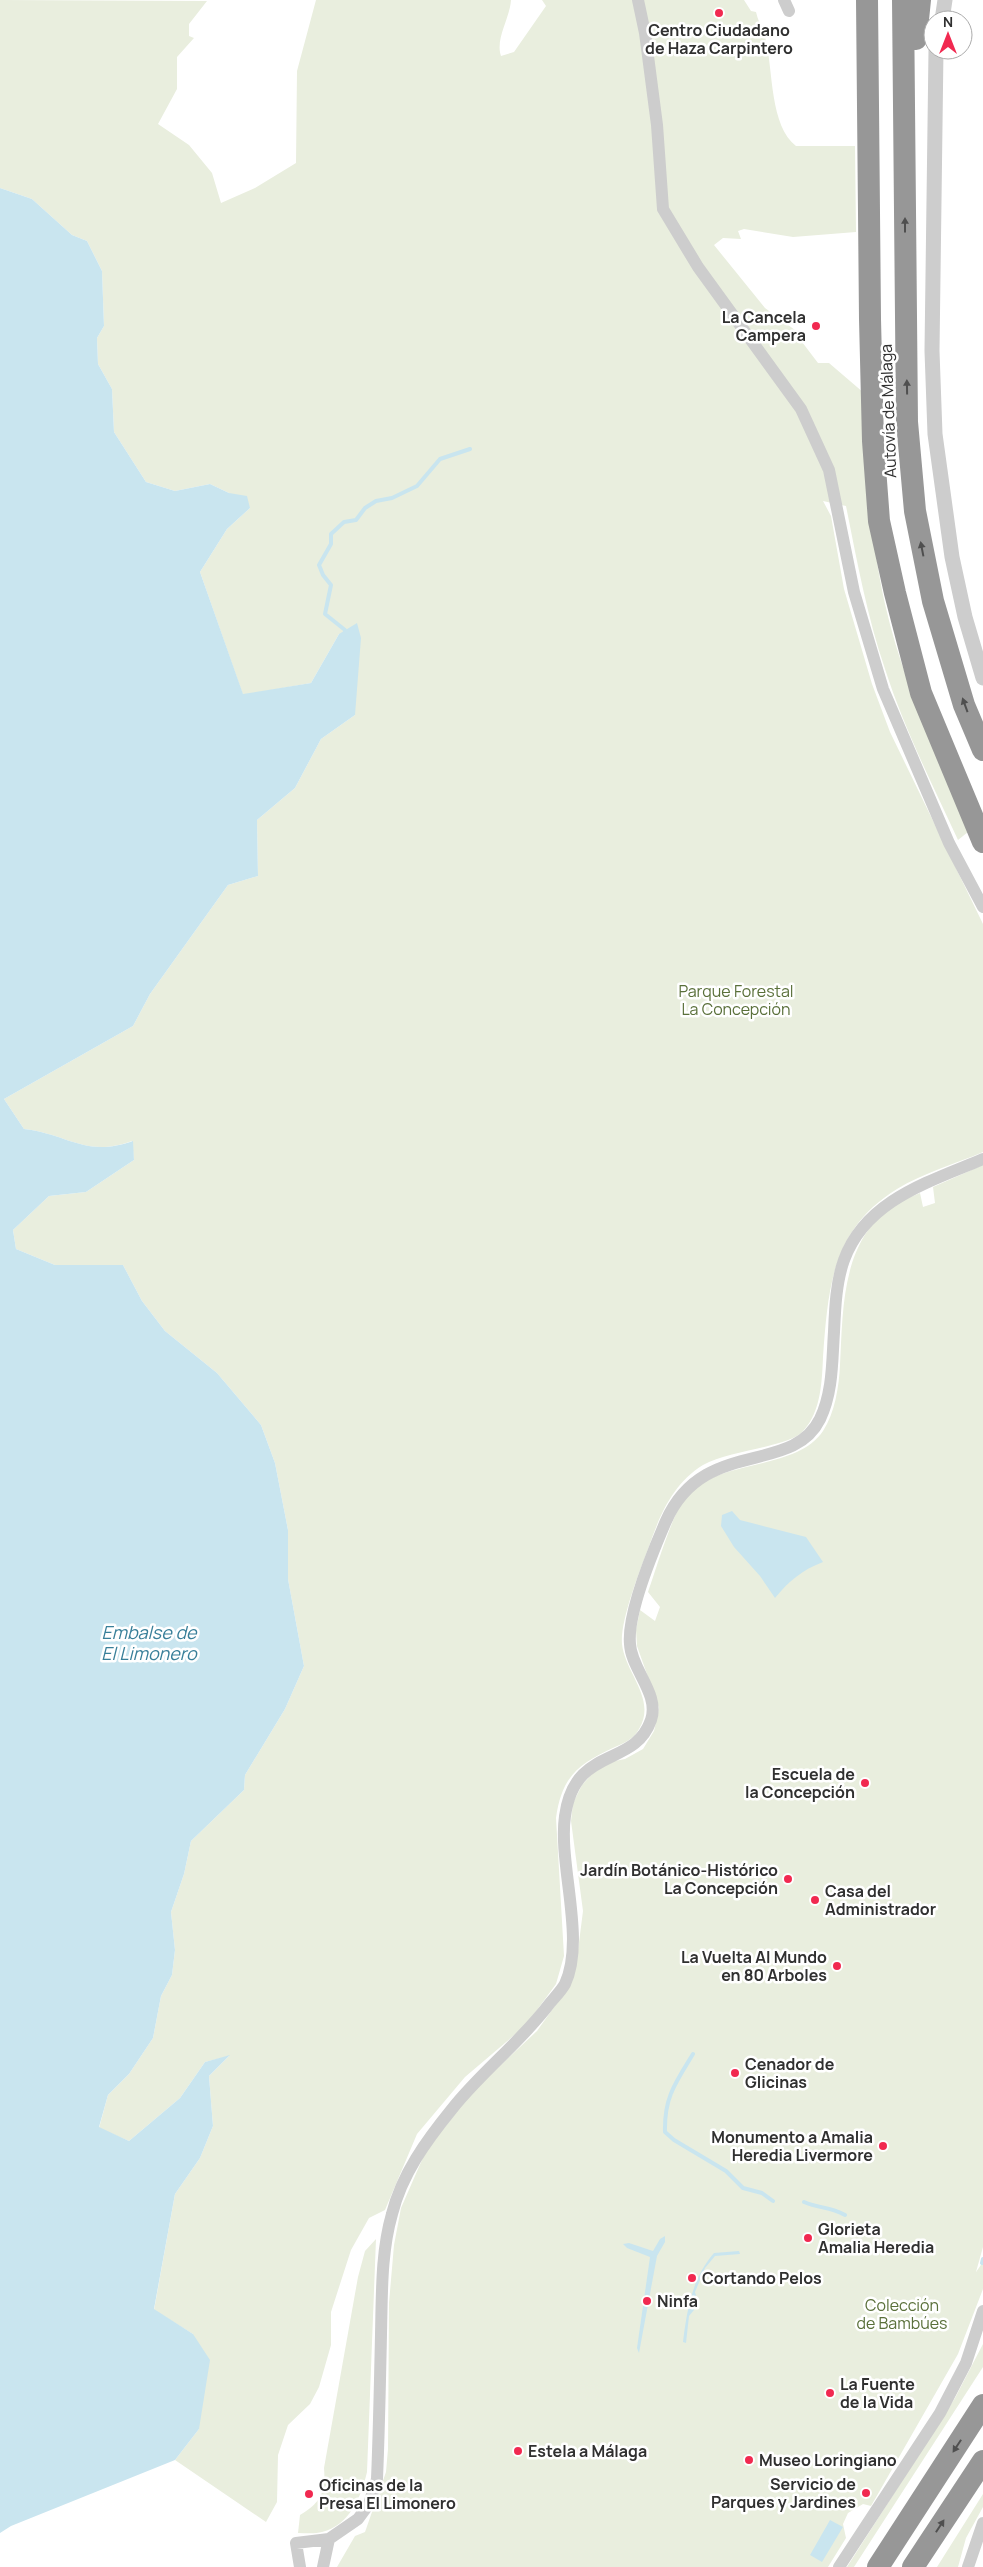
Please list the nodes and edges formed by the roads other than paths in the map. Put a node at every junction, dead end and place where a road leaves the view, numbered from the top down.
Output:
1 (638, 0) edge
2 (867, 0) edge
3 (882, 0) edge
4 (903, 0) edge
5 (920, 0) edge
6 (936, 60) edge
7 (904, 73) junction
8 (983, 678) edge
9 (983, 750) edge
10 (983, 808) edge
11 (983, 842) edge
12 (983, 907) edge
13 (983, 1159) edge
14 (983, 2311) edge
15 (983, 2405) edge
16 (983, 2461) edge
17 (983, 2523) edge
18 (329, 2539) junction
19 (300, 2567) edge
20 (323, 2567) edge
21 (839, 2567) edge
22 (878, 2567) edge
23 (913, 2567) edge
24 (968, 2567) edge

1 - 12 street
2 - 11 highway
3 - 10 highway, Autovía de Málaga
4 - 7 highway, Autovía de Málaga
5 - 7 highway
6 - 8 street
9 -> 7 highway, Autovía de Málaga
13 - 18 street
14 - 21 street
15 -> 22 highway
23 -> 16 highway
17 - 24 street
18 - 19 street
18 - 20 street

